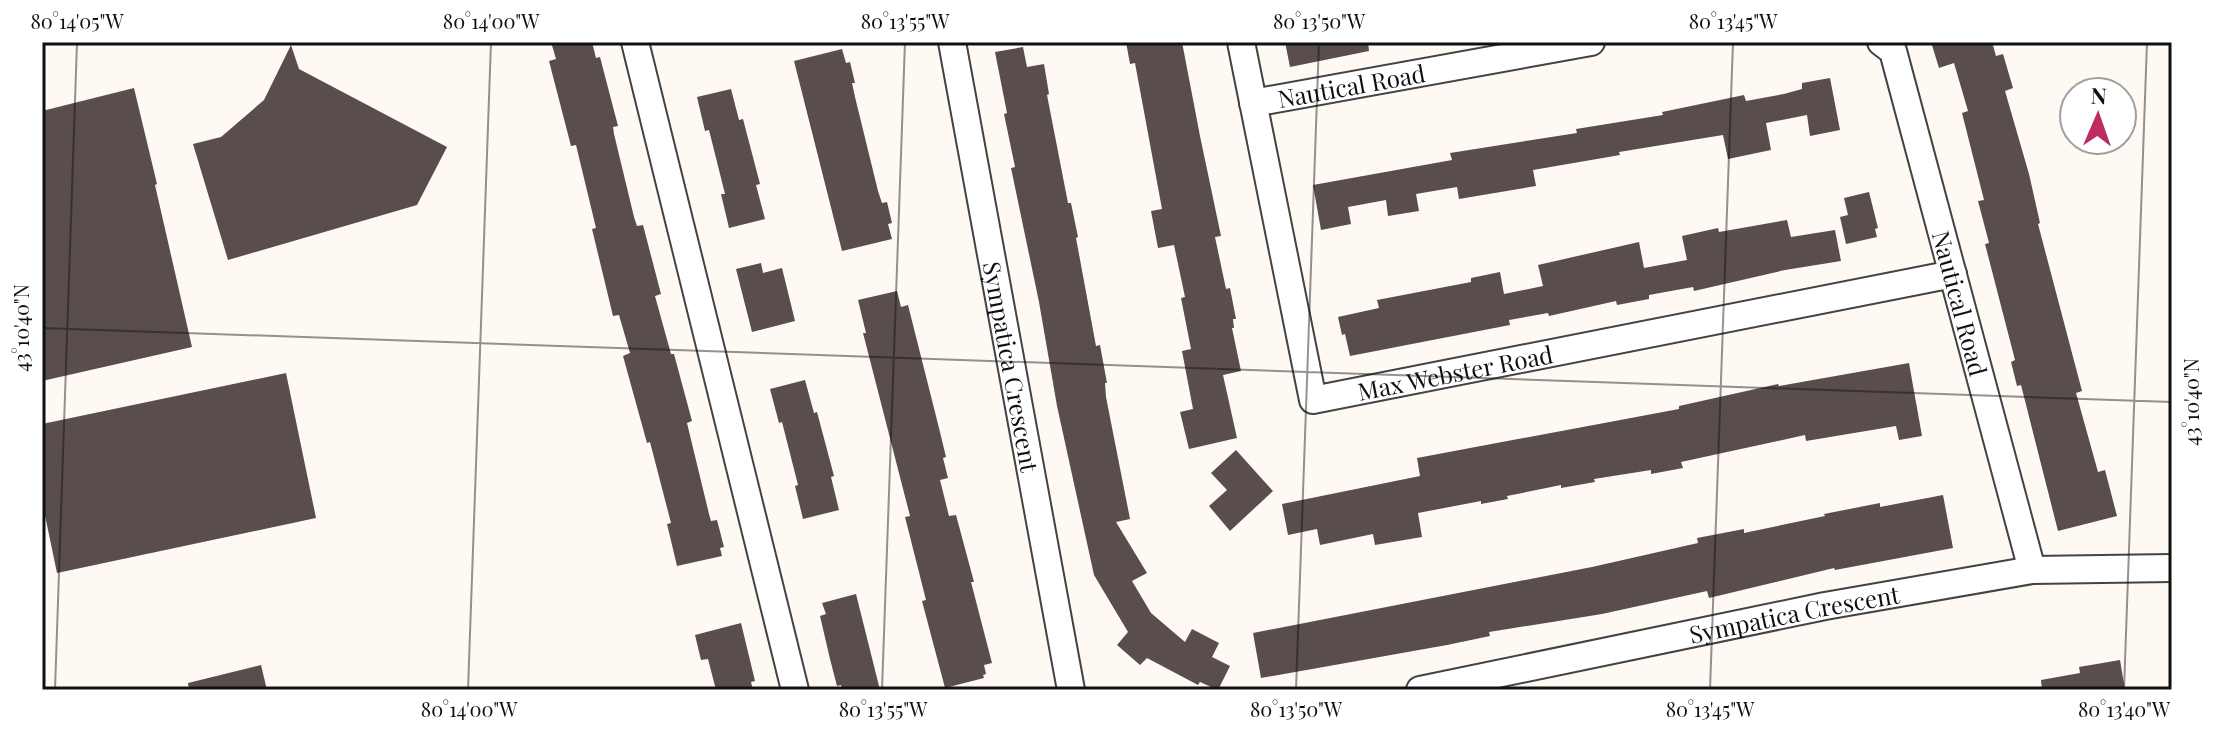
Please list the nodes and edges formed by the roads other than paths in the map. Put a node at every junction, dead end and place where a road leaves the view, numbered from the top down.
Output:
1 (635, 42) edge
2 (952, 42) edge
3 (1241, 42) edge
4 (1591, 42) edge
5 (1881, 42) edge
6 (1253, 103) junction
7 (1953, 274) junction
8 (2172, 568) edge
9 (2032, 570) junction
10 (795, 690) edge
11 (1071, 690) edge
12 (1420, 690) edge

1 - 10 street
2 - 11 street, Sympatica Crescent
3 - 6 street, Max Webster Road
4 - 6 street, Nautical Road
5 - 7 street, Nautical Road
6 - 7 street, Max Webster Road
7 - 9 street, Nautical Road
8 - 9 street, Sympatica Crescent
9 - 12 street, Sympatica Crescent

